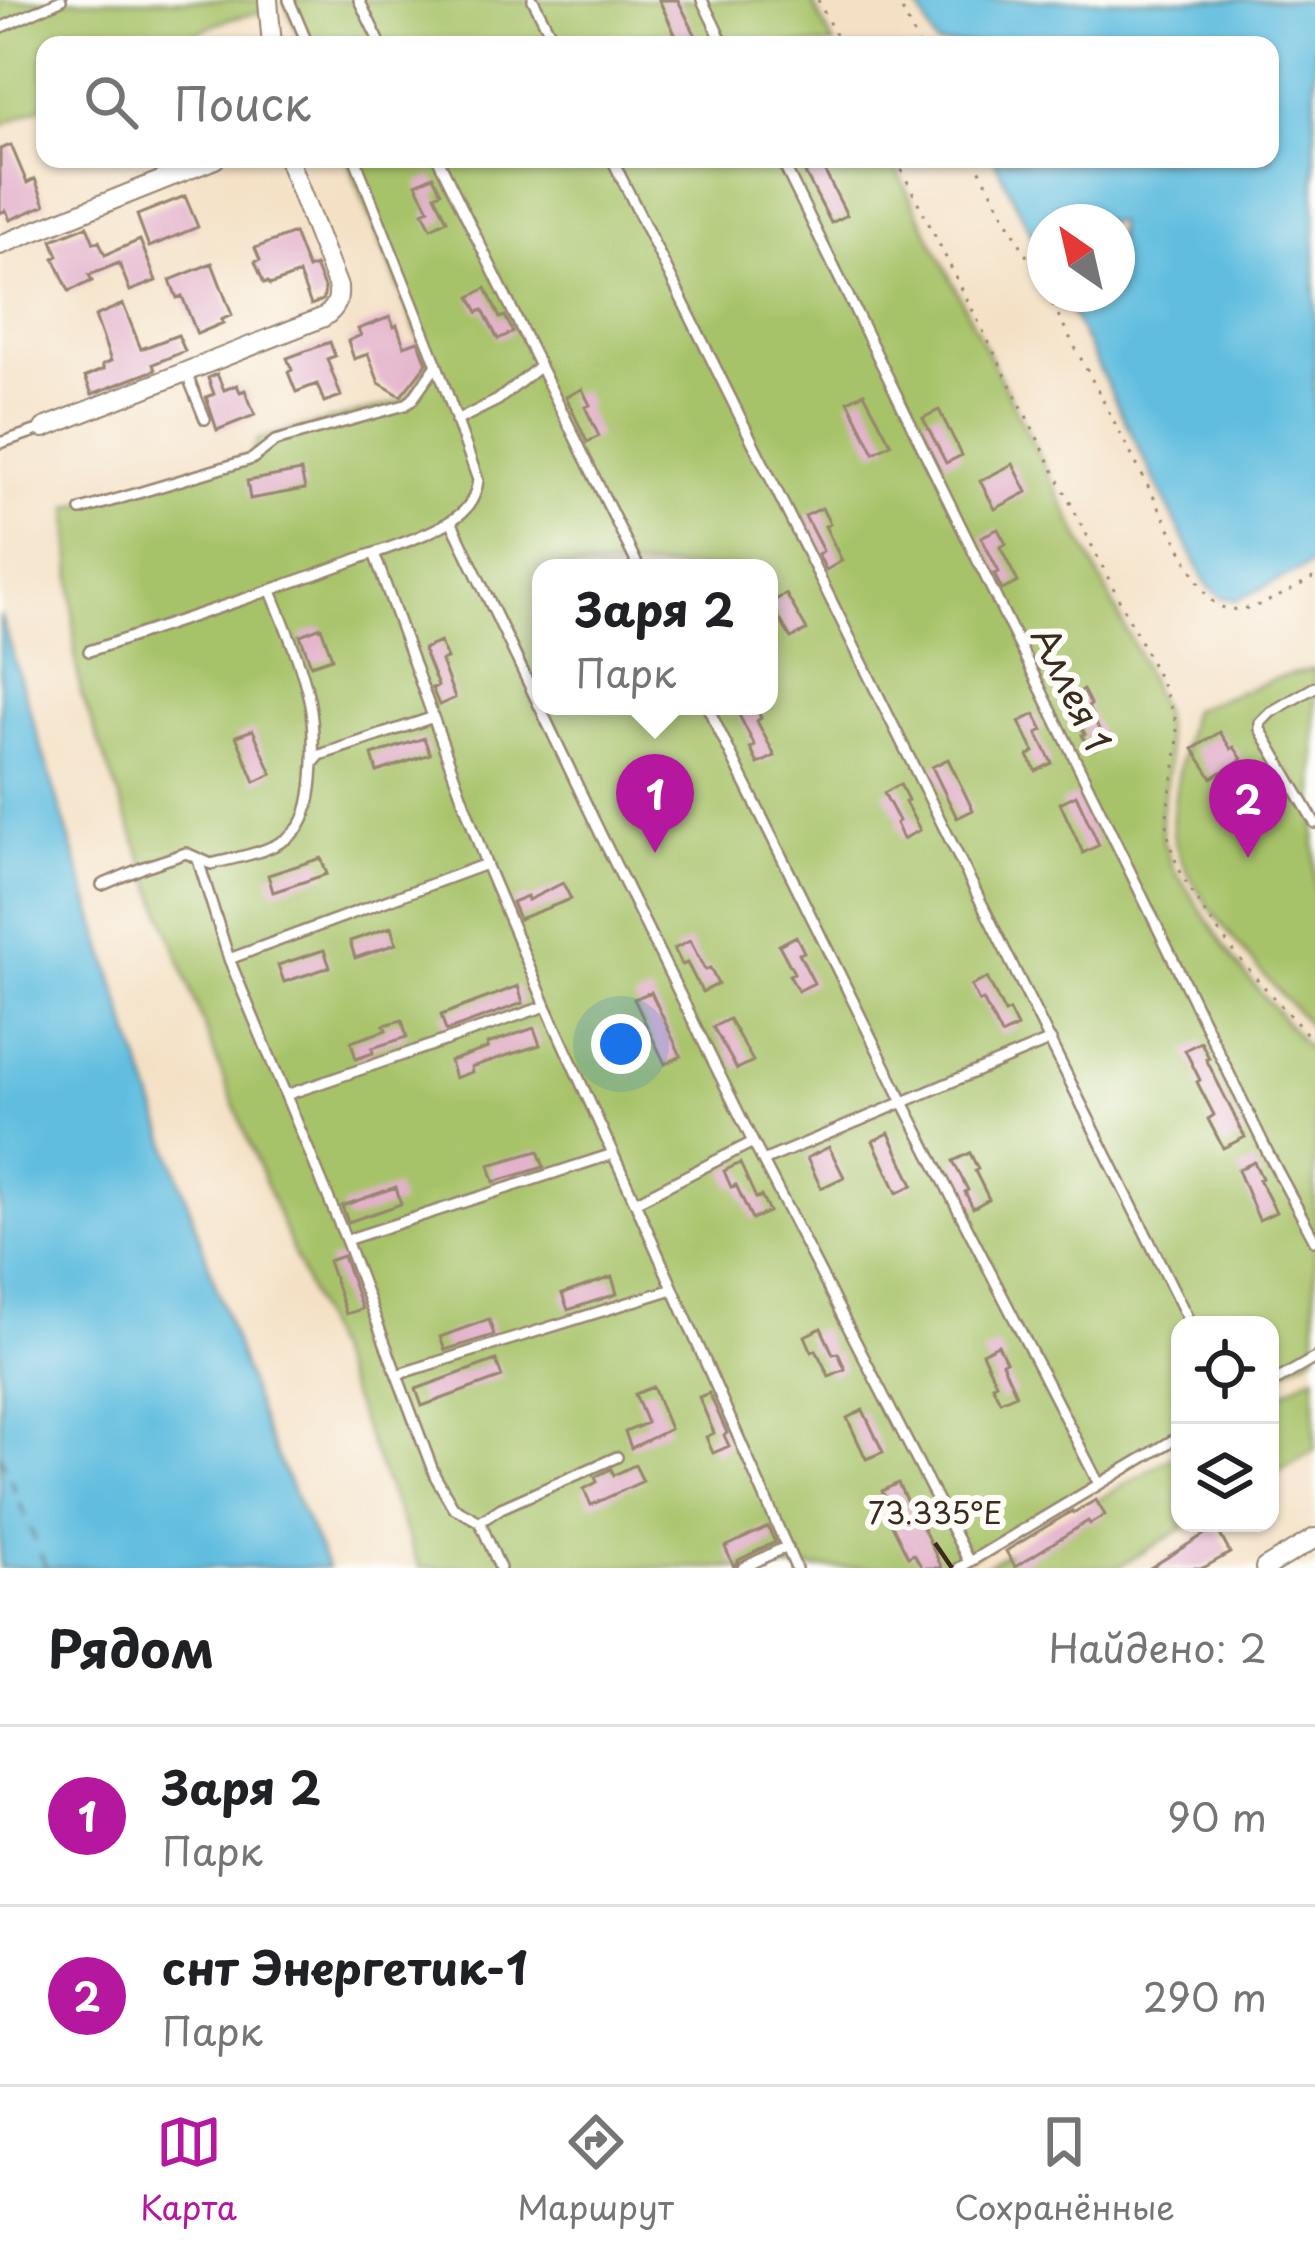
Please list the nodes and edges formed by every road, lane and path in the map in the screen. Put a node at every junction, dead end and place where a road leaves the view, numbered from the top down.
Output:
1 (61, 0) edge
2 (268, 0) edge
3 (289, 0) edge
4 (359, 0) edge
5 (533, 0) edge
6 (702, 0) edge
7 (818, 0) edge
8 (897, 0) edge
9 (0, 28) edge
10 (271, 36) edge
11 (304, 36) edge
12 (377, 36) edge
13 (551, 36) edge
14 (720, 36) edge
15 (836, 36) edge
16 (915, 36) edge
17 (192, 168) edge
18 (292, 168) edge
19 (359, 168) edge
20 (442, 168) edge
21 (616, 168) edge
22 (785, 168) edge
23 (901, 168) edge
24 (979, 168) edge
25 (0, 245) edge
26 (1027, 257) edge
27 (1056, 312) edge
28 (436, 365) junction
29 (540, 366) junction
30 (186, 371) junction
31 (205, 419) dead end
32 (456, 421) junction
33 (44, 428) joint
34 (0, 442) edge
35 (81, 510) dead end
36 (451, 521) junction
37 (374, 553) junction
38 (635, 559) edge
39 (1315, 577) edge
40 (271, 591) junction
41 (89, 651) dead end
42 (1315, 687) edge
43 (532, 691) edge
44 (544, 715) edge
45 (711, 715) edge
46 (431, 718) junction
47 (313, 772) junction
48 (1315, 823) edge
49 (198, 860) junction
50 (486, 864) junction
51 (102, 885) dead end
52 (230, 959) junction
53 (546, 1006) junction
54 (1051, 1040) junction
55 (1315, 1043) edge
56 (286, 1095) junction
57 (903, 1102) junction
58 (753, 1142) junction
59 (613, 1154) junction
60 (763, 1161) junction
61 (635, 1202) junction
62 (346, 1240) junction
63 (1315, 1241) edge
64 (674, 1289) junction
65 (1187, 1316) edge
66 (1315, 1358) edge
67 (398, 1374) junction
68 (1279, 1379) edge
69 (1171, 1441) edge
70 (616, 1457) dead end
71 (1099, 1484) junction
72 (480, 1522) junction
73 (1315, 1538) edge
74 (785, 1547) junction
75 (964, 1565) edge
76 (500, 1568) edge
77 (743, 1568) edge
78 (796, 1568) edge
79 (1265, 1568) edge

1 - 9 lane
2 - 10 street
3 - 11 lane
4 - 12 lane
5 - 13 lane
6 - 14 lane
7 - 15 path
8 - 16 path
17 - 25 street
18 - 30 street
19 - 28 lane
20 - 29 lane
21 - 54 lane
22 - 63 lane, Аллея 1
23 - 55 path
24 - 26 path
27 - 39 path
28 - 32 lane
28 - 35 lane
29 - 32 lane
29 - 38 lane
30 - 31 lane
30 - 33 street
32 - 36 lane
33 - 34 lane
36 - 37 lane
36 - 43 lane
37 - 40 lane
37 - 46 lane
40 - 41 lane
40 - 47 lane
42 - 48 lane
44 - 58 lane
45 - 57 lane
46 - 47 lane
46 - 50 lane
47 - 49 lane
49 - 51 lane
49 - 52 lane
50 - 52 lane
50 - 53 lane
52 - 56 lane
53 - 56 lane
53 - 59 lane
54 - 57 lane
54 - 65 lane
56 - 62 lane
57 - 60 lane
57 - 71 lane
58 - 60 lane
58 - 61 lane
59 - 61 lane
59 - 62 lane
60 - 75 lane
61 - 64 lane
62 - 67 lane
64 - 67 lane
64 - 74 lane
66 - 68 lane
67 - 72 lane
69 - 71 lane
70 - 72 lane
71 - 75 lane
72 - 76 lane
73 - 79 street
74 - 77 lane
74 - 78 lane

